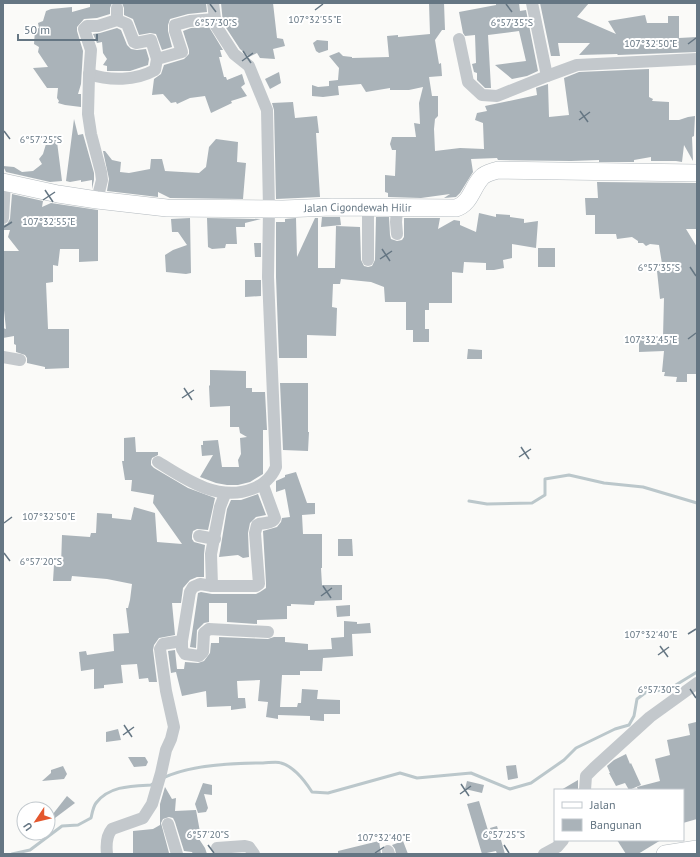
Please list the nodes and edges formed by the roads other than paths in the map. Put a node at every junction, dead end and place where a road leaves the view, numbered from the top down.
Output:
1 (214, 3) edge
2 (532, 3) edge
3 (117, 8) dead end
4 (215, 19) junction
5 (117, 20) junction
6 (459, 39) dead end
7 (157, 59) junction
8 (697, 59) edge
9 (89, 74) junction
10 (547, 76) junction
11 (697, 173) edge
12 (4, 183) edge
13 (97, 200) junction
14 (368, 207) junction
15 (397, 208) junction
16 (269, 209) junction
17 (3, 218) edge
18 (397, 234) dead end
19 (368, 260) dead end
20 (3, 357) edge
21 (20, 360) dead end
22 (158, 462) dead end
23 (263, 485) junction
24 (225, 494) junction
25 (199, 536) dead end
26 (215, 539) junction
27 (212, 586) junction
28 (268, 632) dead end
29 (182, 641) junction
30 (697, 684) edge
31 (585, 789) edge
32 (168, 824) dead end
33 (562, 841) edge
34 (217, 848) dead end
35 (697, 849) edge
36 (107, 854) edge
37 (176, 854) edge
38 (254, 854) edge
39 (544, 854) edge
40 (665, 854) edge

1 - 4 street
2 - 10 street
3 - 5 street
4 - 7 street
4 - 16 street
5 - 7 street
5 - 9 street
6 - 10 street
7 - 9 street
8 - 10 street
9 - 13 street
11 - 15 street, Jalan Cigondewah Hilir
12 - 13 street, Jalan Cigondewah Hilir
12 - 17 street
13 - 16 street, Jalan Cigondewah Hilir
14 - 15 street, Jalan Cigondewah Hilir
14 - 16 street, Jalan Cigondewah Hilir
14 - 19 street
15 - 18 street
16 - 23 street
20 - 21 street
22 - 24 street
23 - 24 street
23 - 27 street
24 - 26 street
25 - 26 street
26 - 27 street
27 - 29 street
28 - 29 street
29 - 36 street
30 - 31 street
32 - 37 street
33 - 39 street
34 - 38 street
35 - 40 street

